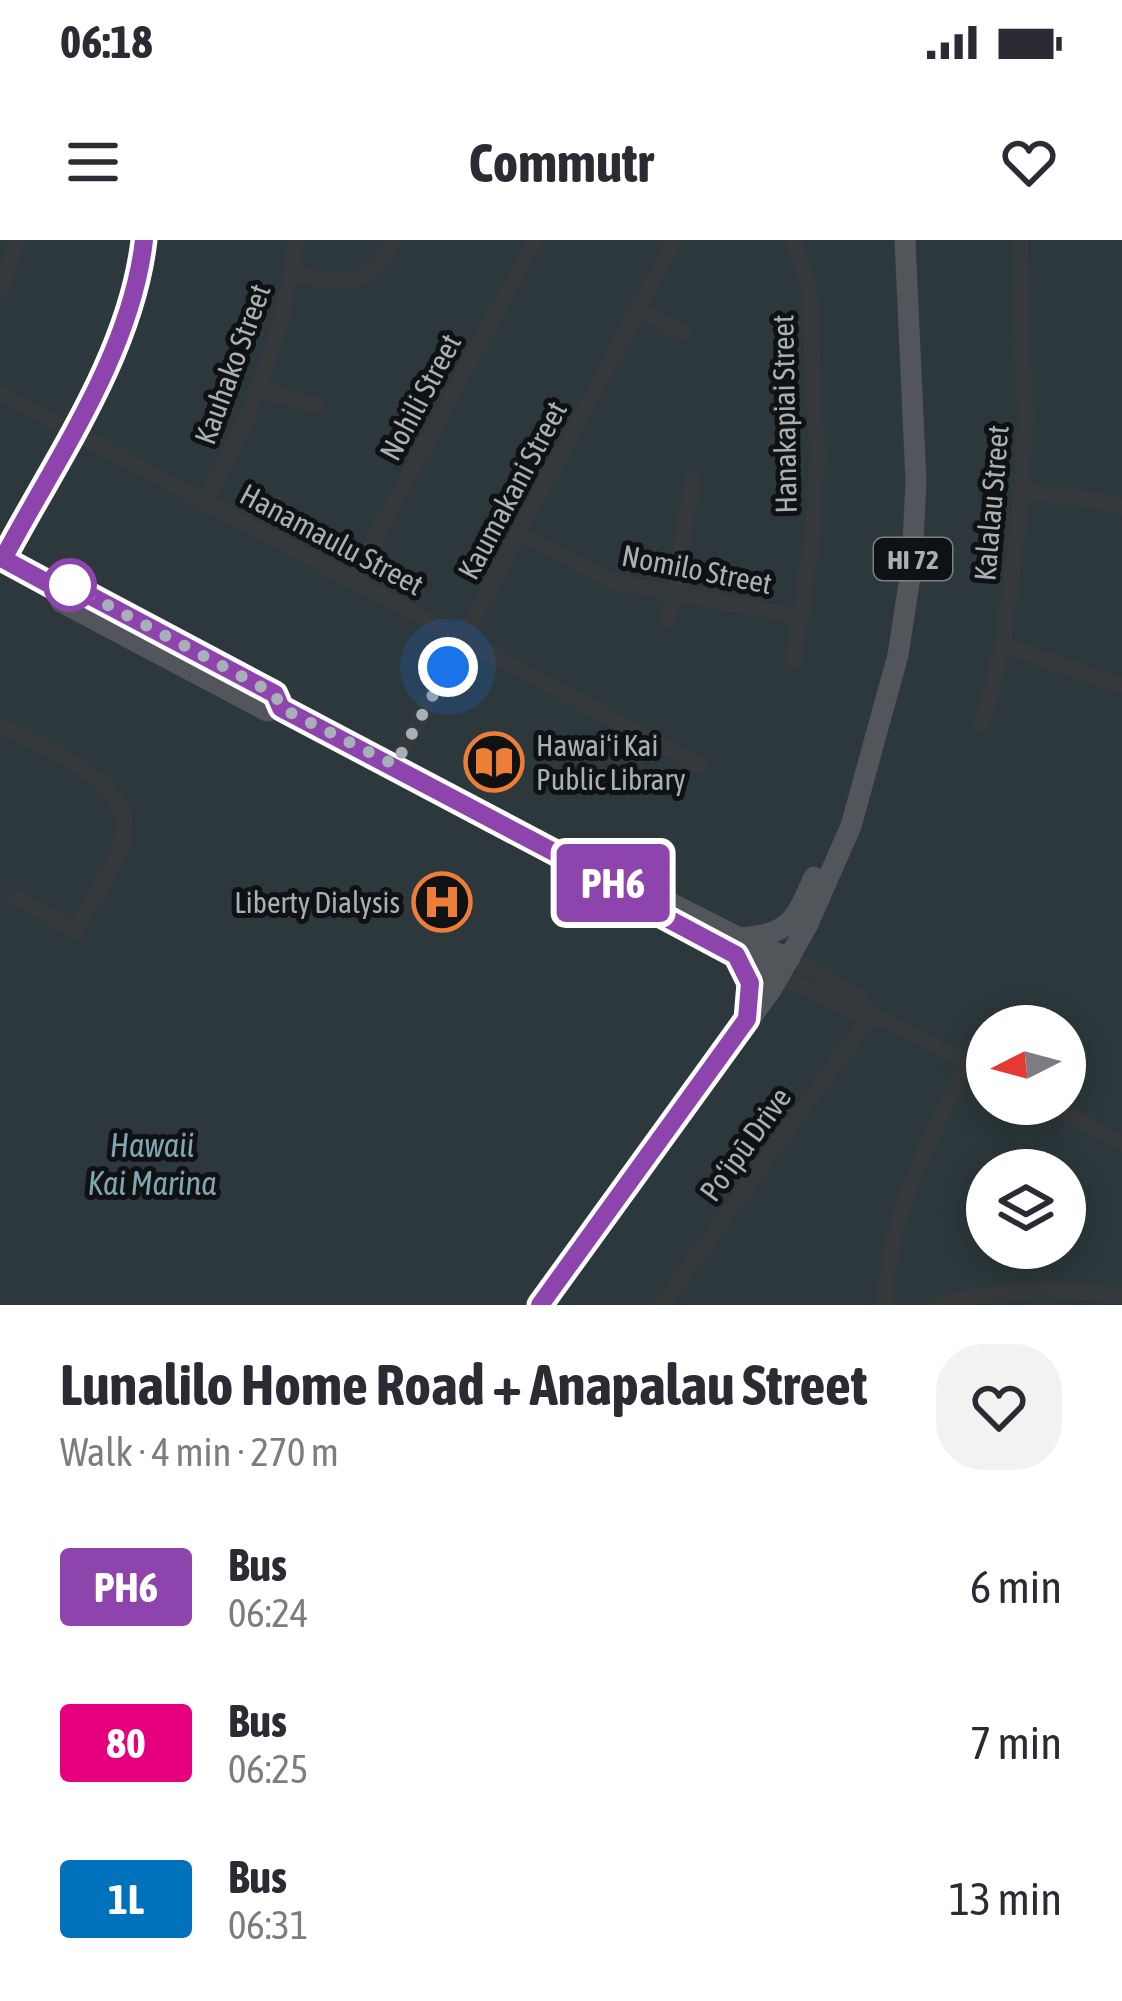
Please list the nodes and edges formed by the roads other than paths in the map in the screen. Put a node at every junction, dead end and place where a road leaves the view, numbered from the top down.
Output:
1 (144, 240) edge
2 (296, 240) edge
3 (395, 240) edge
4 (535, 240) edge
5 (675, 240) edge
6 (794, 240) edge
7 (905, 240) edge
8 (1020, 240) edge
9 (10, 248) edge
10 (292, 274) junction
11 (0, 292) edge
12 (640, 310) junction
13 (683, 333) dead end
14 (258, 389) junction
15 (0, 393) edge
16 (315, 405) dead end
17 (72, 430) junction
18 (692, 478) dead end
19 (1022, 492) junction
20 (205, 501) junction
21 (1122, 507) edge
22 (520, 534) junction
23 (1, 561) edge
24 (353, 579) junction
25 (674, 595) junction
26 (801, 617) junction
27 (669, 619) dead end
28 (461, 640) junction
29 (1003, 645) junction
30 (794, 661) dead end
31 (1122, 686) edge
32 (0, 725) edge
33 (982, 725) dead end
34 (879, 728) junction
35 (395, 765) junction
36 (701, 766) dead end
37 (16, 897) dead end
38 (738, 947) junction
39 (785, 966) junction
40 (871, 1014) junction
41 (747, 1019) junction
42 (966, 1061) edge
43 (966, 1066) edge
44 (1086, 1124) edge
45 (1122, 1143) edge
46 (1122, 1296) edge
47 (540, 1305) edge
48 (662, 1305) edge
49 (886, 1305) edge
50 (936, 1305) edge

1 - 17 street
2 - 10 street, Kauhako Street
3 - 10 street
4 - 24 street, Nohili Street
5 - 12 street, Kaumakani Street
6 - 26 street, Hanakapiai Street
7 - 34 main road, HI 72
8 - 19 street, Kalalau Street
9 - 11 street
10 - 14 street, Kauhako Street
12 - 13 street
12 - 22 street, Kaumakani Street
14 - 16 street
14 - 20 street, Kauhako Street
15 - 17 street, Hanamaulu Street
17 - 20 street, Hanamaulu Street
17 - 23 street
18 - 25 street
19 - 21 street
19 - 29 street, Kalalau Street
20 - 24 street, Hanamaulu Street
22 - 25 street, Nomilo Street
22 - 28 street, Kaumakani Street
23 - 35 main road
24 - 28 street, Hanamaulu Street
25 - 26 street, Nomilo Street
25 - 27 street
26 - 30 street, Hanakapiai Street
28 - 35 street, Kaumakani Street
28 - 36 street, Hanamaulu Street
29 - 31 street
29 - 33 street, Kalalau Street
32 - 37 street
34 - 38 main road
34 - 39 main road, HI 72
35 - 38 main road
38 - 39 main road
38 - 41 main road
39 - 40 street
39 - 41 main road, HI 72
40 - 42 street
40 - 48 street, Po‘ipū Drive
41 - 47 main road, HI 72
43 - 49 street
44 - 45 street
46 - 50 street

